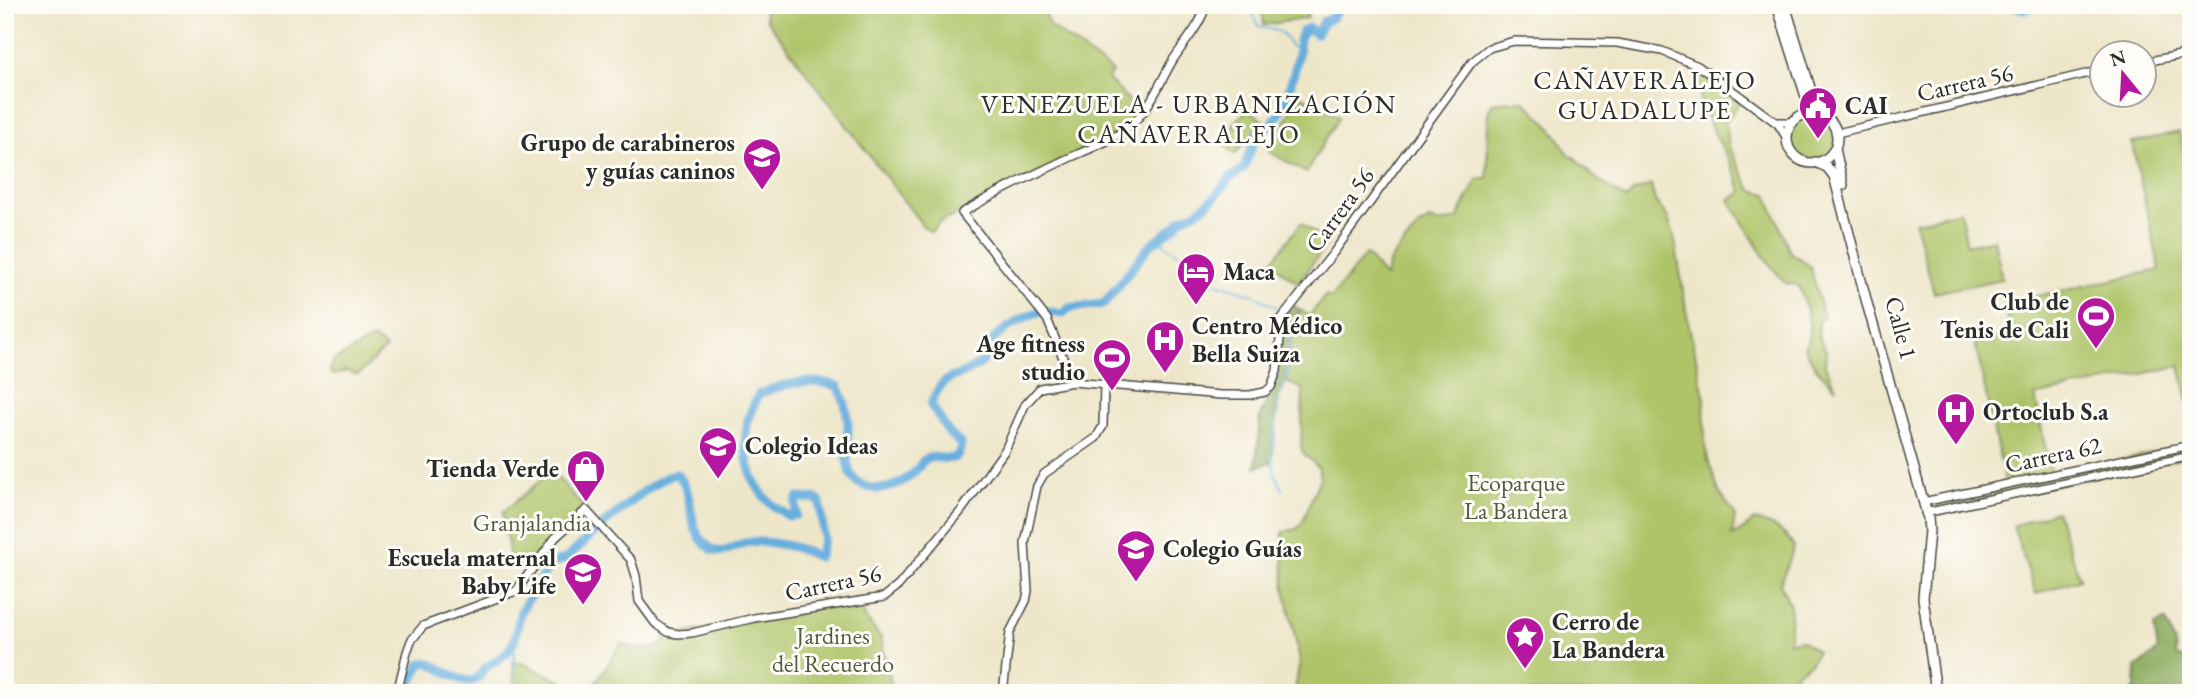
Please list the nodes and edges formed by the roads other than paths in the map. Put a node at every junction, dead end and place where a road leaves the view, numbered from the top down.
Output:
1 (1206, 5) edge
2 (1777, 5) edge
3 (1785, 5) edge
4 (2191, 53) edge
5 (2158, 59) edge
6 (2088, 73) edge
7 (1804, 114) junction
8 (1824, 116) junction
9 (1774, 121) junction
10 (1794, 122) junction
11 (1837, 133) junction
12 (1788, 140) junction
13 (1835, 149) junction
14 (1815, 162) junction
15 (1073, 382) junction
16 (1104, 384) junction
17 (2191, 445) edge
18 (2140, 456) junction
19 (2191, 456) edge
20 (2142, 466) junction
21 (1925, 501) junction
22 (1928, 514) junction
23 (397, 693) edge
24 (1003, 693) edge
25 (1936, 693) edge

1 - 15 street
2 - 7 main road
3 - 8 main road
4 - 5 street
6 - 11 street, Carrera 56
7 - 8 main road
7 - 10 main road
8 - 11 main road
9 - 10 street
9 - 12 street, Carrera 56
9 - 16 street, Carrera 56
10 - 12 main road
11 - 13 main road
12 - 14 main road
13 - 14 main road
13 - 21 main road, Calle 1
14 - 21 main road, Calle 1
15 - 16 street
15 - 23 street, Carrera 56
16 - 24 street
17 - 18 street, Carrera 62
18 - 20 street
18 - 21 street, Carrera 62
19 - 20 street, Carrera 62
20 - 22 street, Carrera 62
21 - 22 main road, Calle 1
22 - 25 main road, Calle 1

